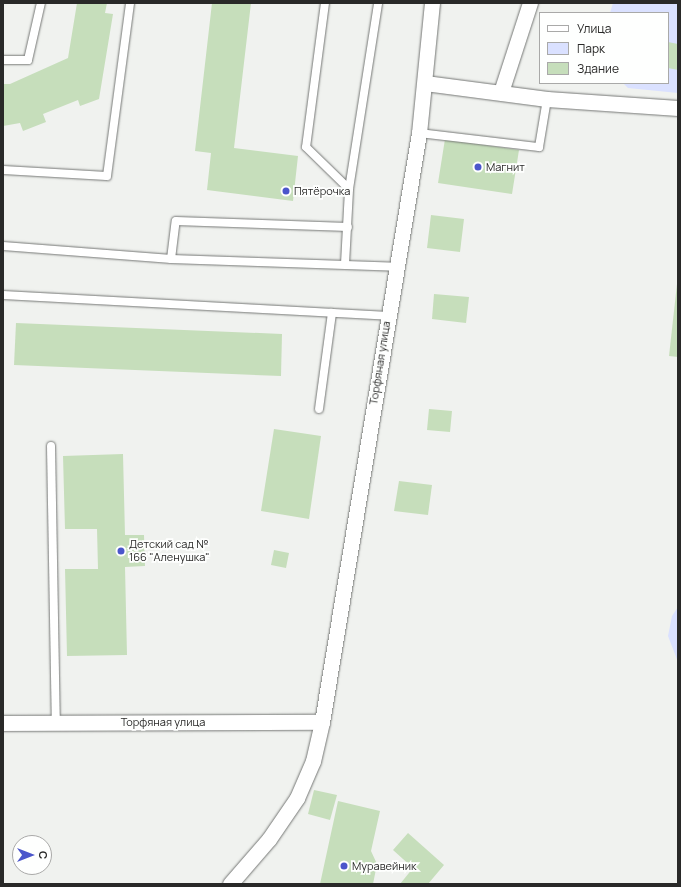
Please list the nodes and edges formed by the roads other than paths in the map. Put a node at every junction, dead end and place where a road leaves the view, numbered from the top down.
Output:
1 (41, 3) edge
2 (130, 3) edge
3 (324, 3) edge
4 (378, 3) edge
5 (432, 3) edge
6 (530, 3) edge
7 (3, 60) edge
8 (425, 83) junction
9 (501, 92) junction
10 (547, 99) junction
11 (678, 108) edge
12 (419, 133) junction
13 (3, 170) edge
14 (349, 189) junction
15 (348, 227) junction
16 (3, 246) edge
17 (171, 259) junction
18 (345, 264) junction
19 (396, 267) junction
20 (3, 296) edge
21 (332, 313) junction
22 (388, 316) junction
23 (318, 409) dead end
24 (51, 446) dead end
25 (56, 722) junction
26 (322, 722) junction
27 (3, 723) edge
28 (230, 884) edge

1 - 7 lane
2 - 13 lane
3 - 14 lane
4 - 14 lane
5 - 8 street, Торфяная улица
6 - 9 street
8 - 9 street
8 - 12 street, Торфяная улица
9 - 10 street
10 - 11 street
10 - 12 lane
12 - 19 street, Торфяная улица
14 - 15 lane
15 - 17 lane
15 - 18 lane
16 - 17 lane
17 - 18 lane
18 - 19 lane
19 - 22 street, Торфяная улица
20 - 21 lane
21 - 22 lane
21 - 23 lane
22 - 26 street, Торфяная улица
24 - 25 lane
25 - 26 street, Торфяная улица
25 - 27 street, Торфяная улица
26 - 28 street, Торфяная улица

